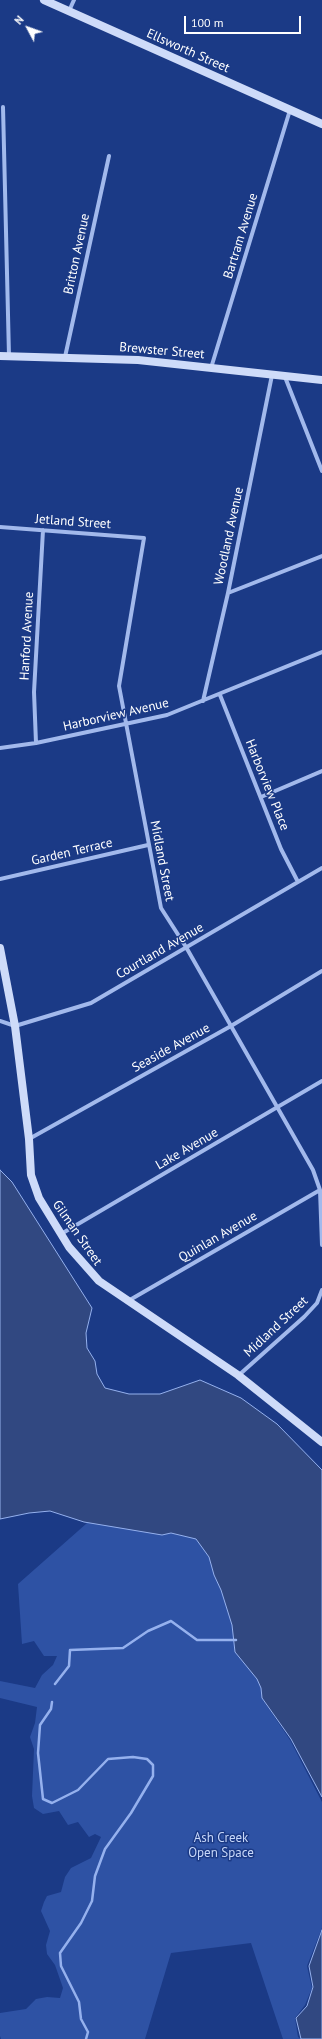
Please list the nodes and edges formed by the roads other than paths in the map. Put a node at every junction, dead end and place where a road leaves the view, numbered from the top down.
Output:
1 (44, 0) edge
2 (74, 0) edge
3 (69, 11) junction
4 (3, 107) dead end
5 (290, 110) junction
6 (322, 124) edge
7 (109, 156) dead end
8 (6, 273) junction
9 (0, 274) edge
10 (0, 356) edge
11 (9, 356) junction
12 (65, 357) junction
13 (211, 368) junction
14 (272, 374) junction
15 (286, 377) junction
16 (322, 380) edge
17 (322, 470) edge
18 (0, 527) edge
19 (43, 530) junction
20 (144, 538) joint
21 (322, 556) edge
22 (228, 593) junction
23 (322, 652) edge
24 (220, 695) junction
25 (203, 701) junction
26 (126, 723) junction
27 (36, 742) junction
28 (0, 748) edge
29 (322, 770) edge
30 (261, 797) junction
31 (148, 845) junction
32 (322, 868) edge
33 (0, 878) edge
34 (298, 882) junction
35 (186, 947) junction
36 (0, 948) edge
37 (322, 971) edge
38 (0, 1021) edge
39 (15, 1026) junction
40 (231, 1026) junction
41 (322, 1081) edge
42 (278, 1107) junction
43 (29, 1139) junction
44 (320, 1190) junction
45 (61, 1234) junction
46 (322, 1245) edge
47 (322, 1290) edge
48 (127, 1302) junction
49 (238, 1375) junction
50 (322, 1442) edge

1 - 3 street, Ellsworth Street
2 - 3 street
3 - 5 street, Ellsworth Street
4 - 8 street
5 - 6 street, Ellsworth Street
5 - 13 street, Bartram Avenue
7 - 12 street, Britton Avenue
8 - 9 street
8 - 11 street
10 - 11 street, Brewster Street
11 - 12 street, Brewster Street
12 - 13 street, Brewster Street
13 - 14 street, Brewster Street
14 - 15 street, Brewster Street
14 - 22 street, Woodland Avenue
15 - 16 street, Brewster Street
15 - 17 street
18 - 19 street, Jetland Street
19 - 20 street, Jetland Street
19 - 27 street, Hanford Avenue
20 - 26 street, Midland Street
21 - 22 street
22 - 25 street, Woodland Avenue
23 - 24 street, Harborview Avenue
24 - 25 street, Harborview Avenue
24 - 30 street, Harborview Place
25 - 26 street, Harborview Avenue
26 - 27 street, Harborview Avenue
26 - 31 street, Midland Street
27 - 28 street, Harborview Avenue
29 - 30 street
30 - 34 street, Harborview Place
31 - 33 street, Garden Terrace
31 - 35 street, Midland Street
32 - 34 street, Courtland Avenue
34 - 35 street, Courtland Avenue
35 - 39 street, Courtland Avenue
35 - 40 street, Midland Street
36 - 39 street, Gilman Street
37 - 40 street, Seaside Avenue
38 - 39 street
39 - 43 street, Gilman Street
40 - 42 street, Midland Street
40 - 43 street, Seaside Avenue
41 - 42 street, Lake Avenue
42 - 44 street, Midland Street
42 - 45 street, Lake Avenue
43 - 45 street, Gilman Street
44 - 46 street, Midland Street
44 - 48 street, Quinlan Avenue
45 - 48 street, Gilman Street
47 - 49 street, Midland Street
48 - 49 street, Gilman Street
49 - 50 street, Gilman Street

